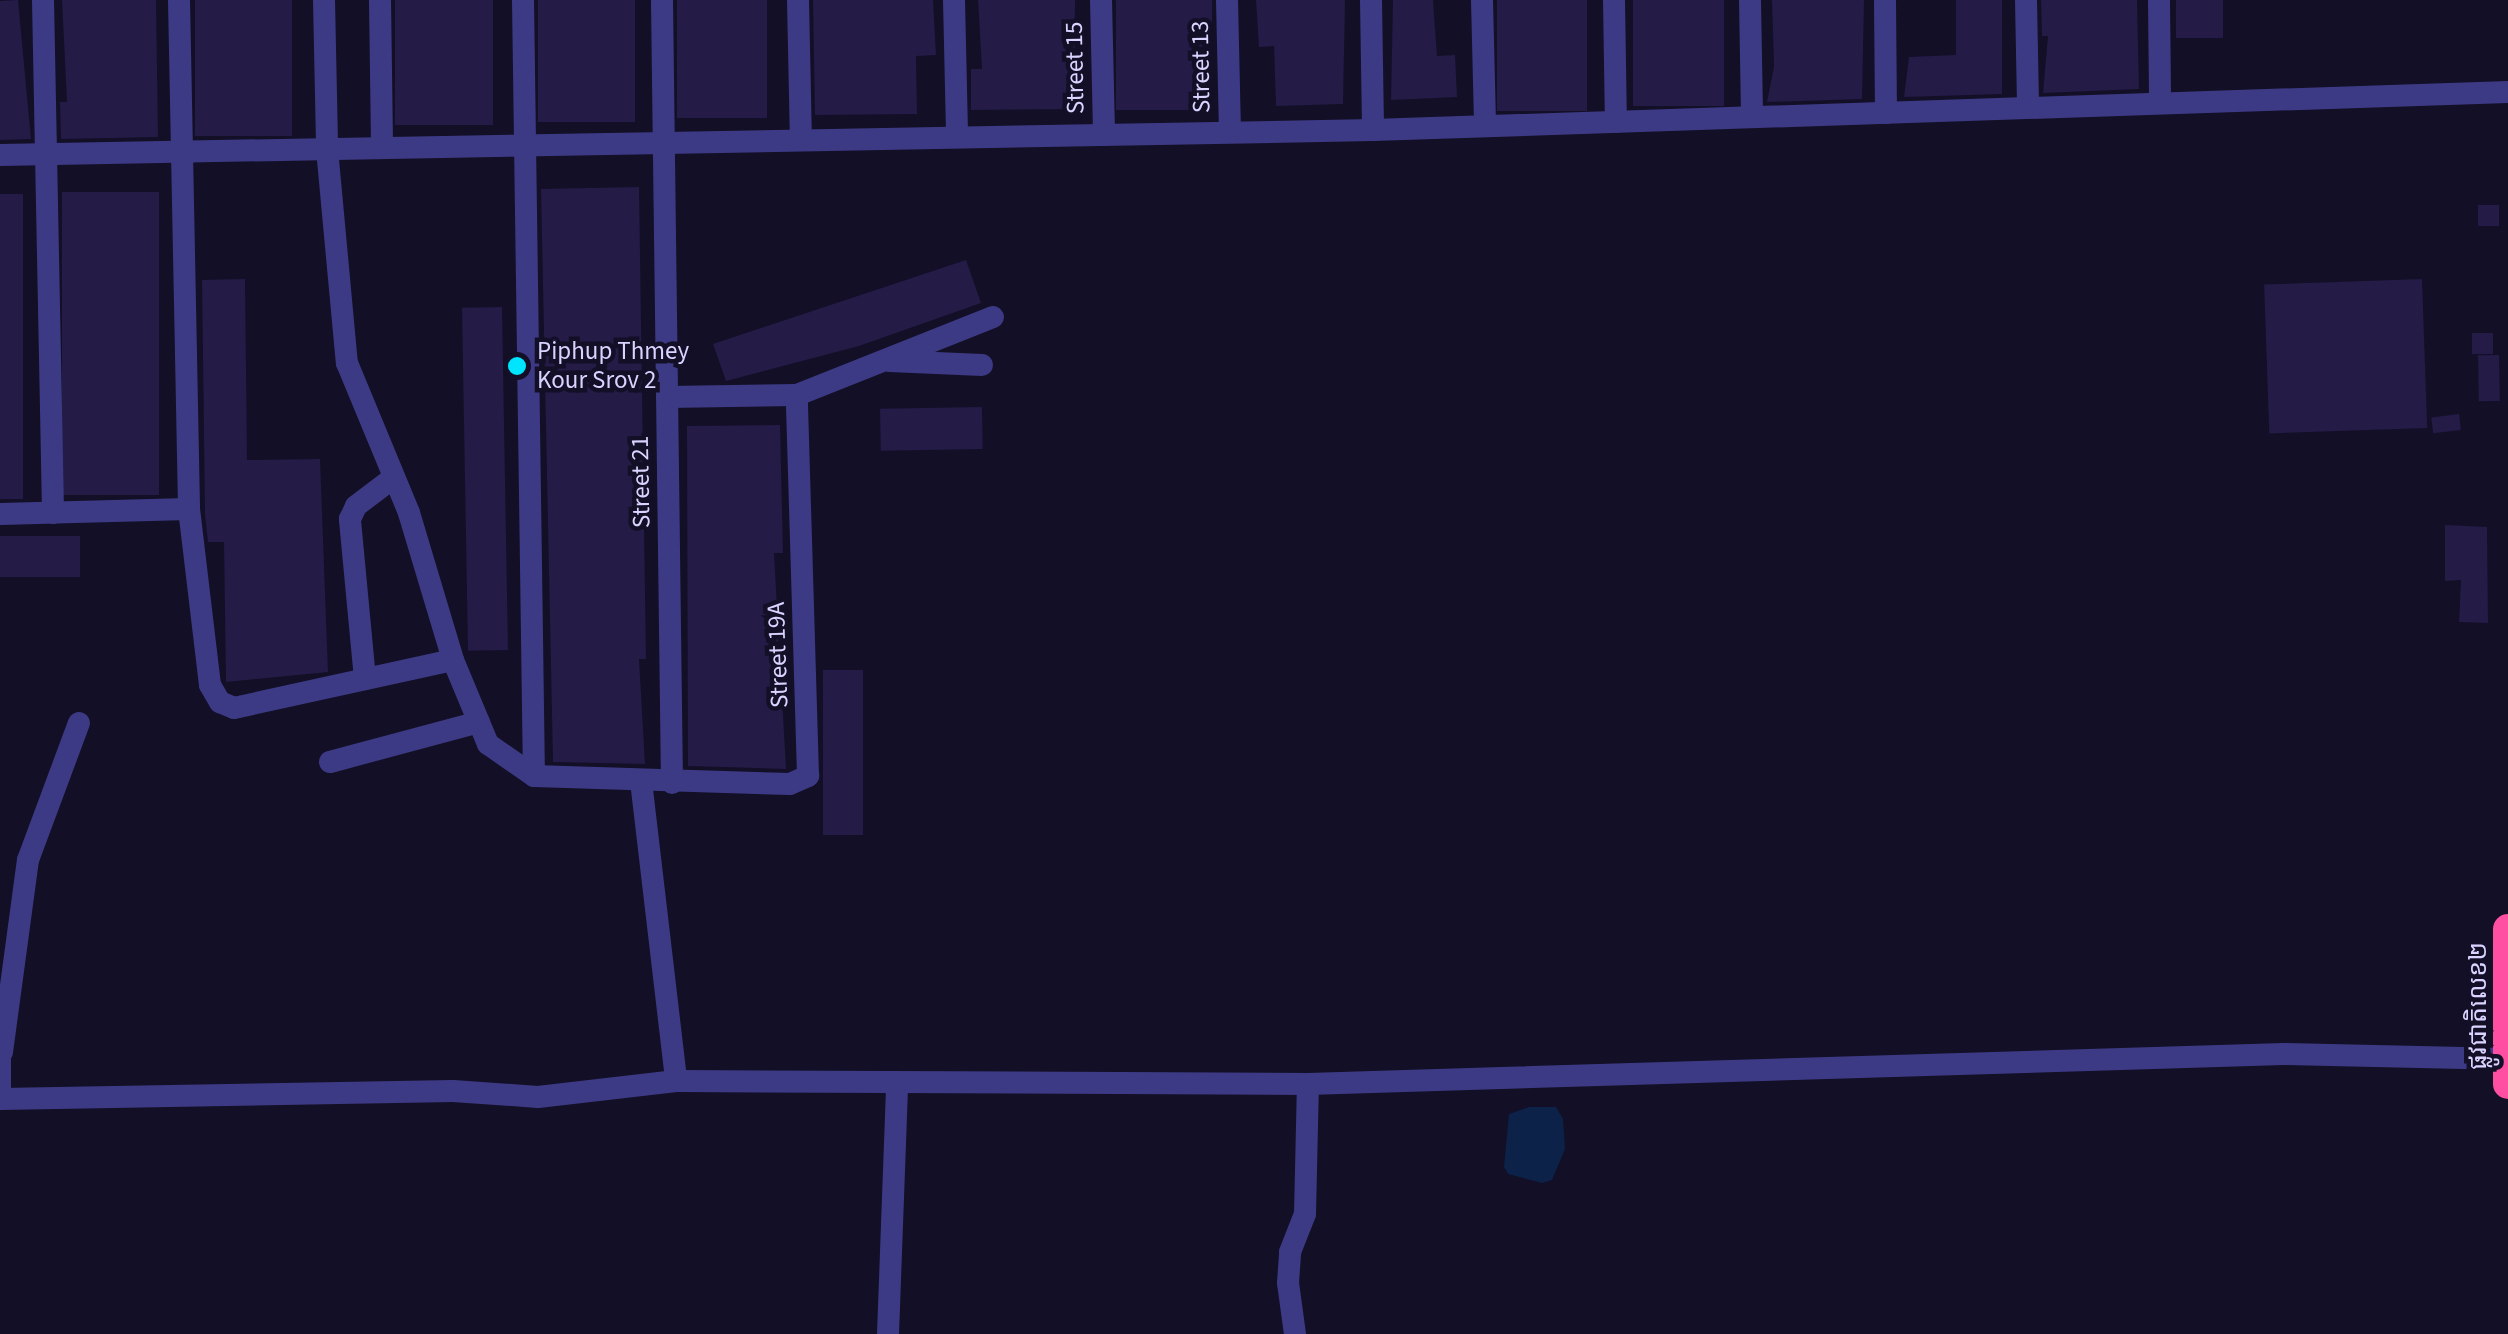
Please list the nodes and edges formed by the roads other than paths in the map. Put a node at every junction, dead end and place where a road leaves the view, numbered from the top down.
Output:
1 (43, 0) edge
2 (180, 0) edge
3 (324, 0) edge
4 (380, 0) edge
5 (523, 0) edge
6 (662, 0) edge
7 (798, 0) edge
8 (954, 0) edge
9 (1100, 0) edge
10 (1227, 0) edge
11 (1371, 0) edge
12 (1482, 0) edge
13 (1614, 0) edge
14 (1750, 0) edge
15 (1885, 0) edge
16 (2026, 0) edge
17 (2158, 0) edge
18 (2508, 92) edge
19 (2160, 104) junction
20 (2028, 108) junction
21 (1886, 112) junction
22 (1752, 117) junction
23 (1616, 122) junction
24 (1485, 126) junction
25 (1373, 130) junction
26 (1230, 132) junction
27 (1104, 134) junction
28 (957, 138) junction
29 (801, 140) junction
30 (665, 143) junction
31 (525, 145) junction
32 (382, 148) junction
33 (326, 149) junction
34 (183, 150) junction
35 (45, 154) junction
36 (0, 155) edge
37 (993, 317) dead end
38 (881, 361) junction
39 (982, 365) dead end
40 (797, 395) junction
41 (668, 397) junction
42 (393, 478) junction
43 (189, 509) junction
44 (53, 513) junction
45 (0, 514) edge
46 (453, 660) junction
47 (365, 679) junction
48 (479, 722) junction
49 (79, 723) dead end
50 (330, 762) dead end
51 (534, 776) junction
52 (642, 781) junction
53 (672, 782) junction
54 (2508, 929) edge
55 (1, 1052) edge
56 (2507, 1068) edge
57 (676, 1081) junction
58 (1308, 1084) junction
59 (897, 1086) junction
60 (0, 1099) edge
61 (888, 1334) edge
62 (1295, 1334) edge

1 - 35 street
2 - 34 street
3 - 33 street
4 - 32 street
5 - 31 street
6 - 30 street, Street 21
7 - 29 street
8 - 28 street
9 - 27 street, Street 15
10 - 26 street, Street 13
11 - 25 street
12 - 24 street
13 - 23 street
14 - 22 street
15 - 21 street
16 - 20 street
17 - 19 street
18 - 19 street
19 - 20 street
20 - 21 street
21 - 22 street
22 - 23 street
23 - 24 street
24 - 25 street
25 - 26 street
26 - 27 street
27 - 28 street
28 - 29 street
29 - 30 street
30 - 31 street
30 - 41 street, Street 21
31 - 32 street
31 - 51 street
32 - 33 street
33 - 34 street
33 - 42 street
34 - 35 street
34 - 43 street
35 - 36 street
35 - 44 street
37 - 38 street
38 - 39 street
38 - 40 street
40 - 41 street
40 - 53 street, Street 19A
41 - 53 street, Street 21
42 - 46 street
42 - 47 street
43 - 44 street
43 - 47 street
44 - 45 street
46 - 47 street
46 - 48 street
48 - 50 street
48 - 51 street
49 - 55 street
51 - 52 street
52 - 53 street
52 - 57 street
54 - 56 highway, ផ្លូវជាតិលេខ២
55 - 60 street
56 - 58 street
57 - 59 street
57 - 60 street
58 - 59 street
58 - 62 street
59 - 61 street

